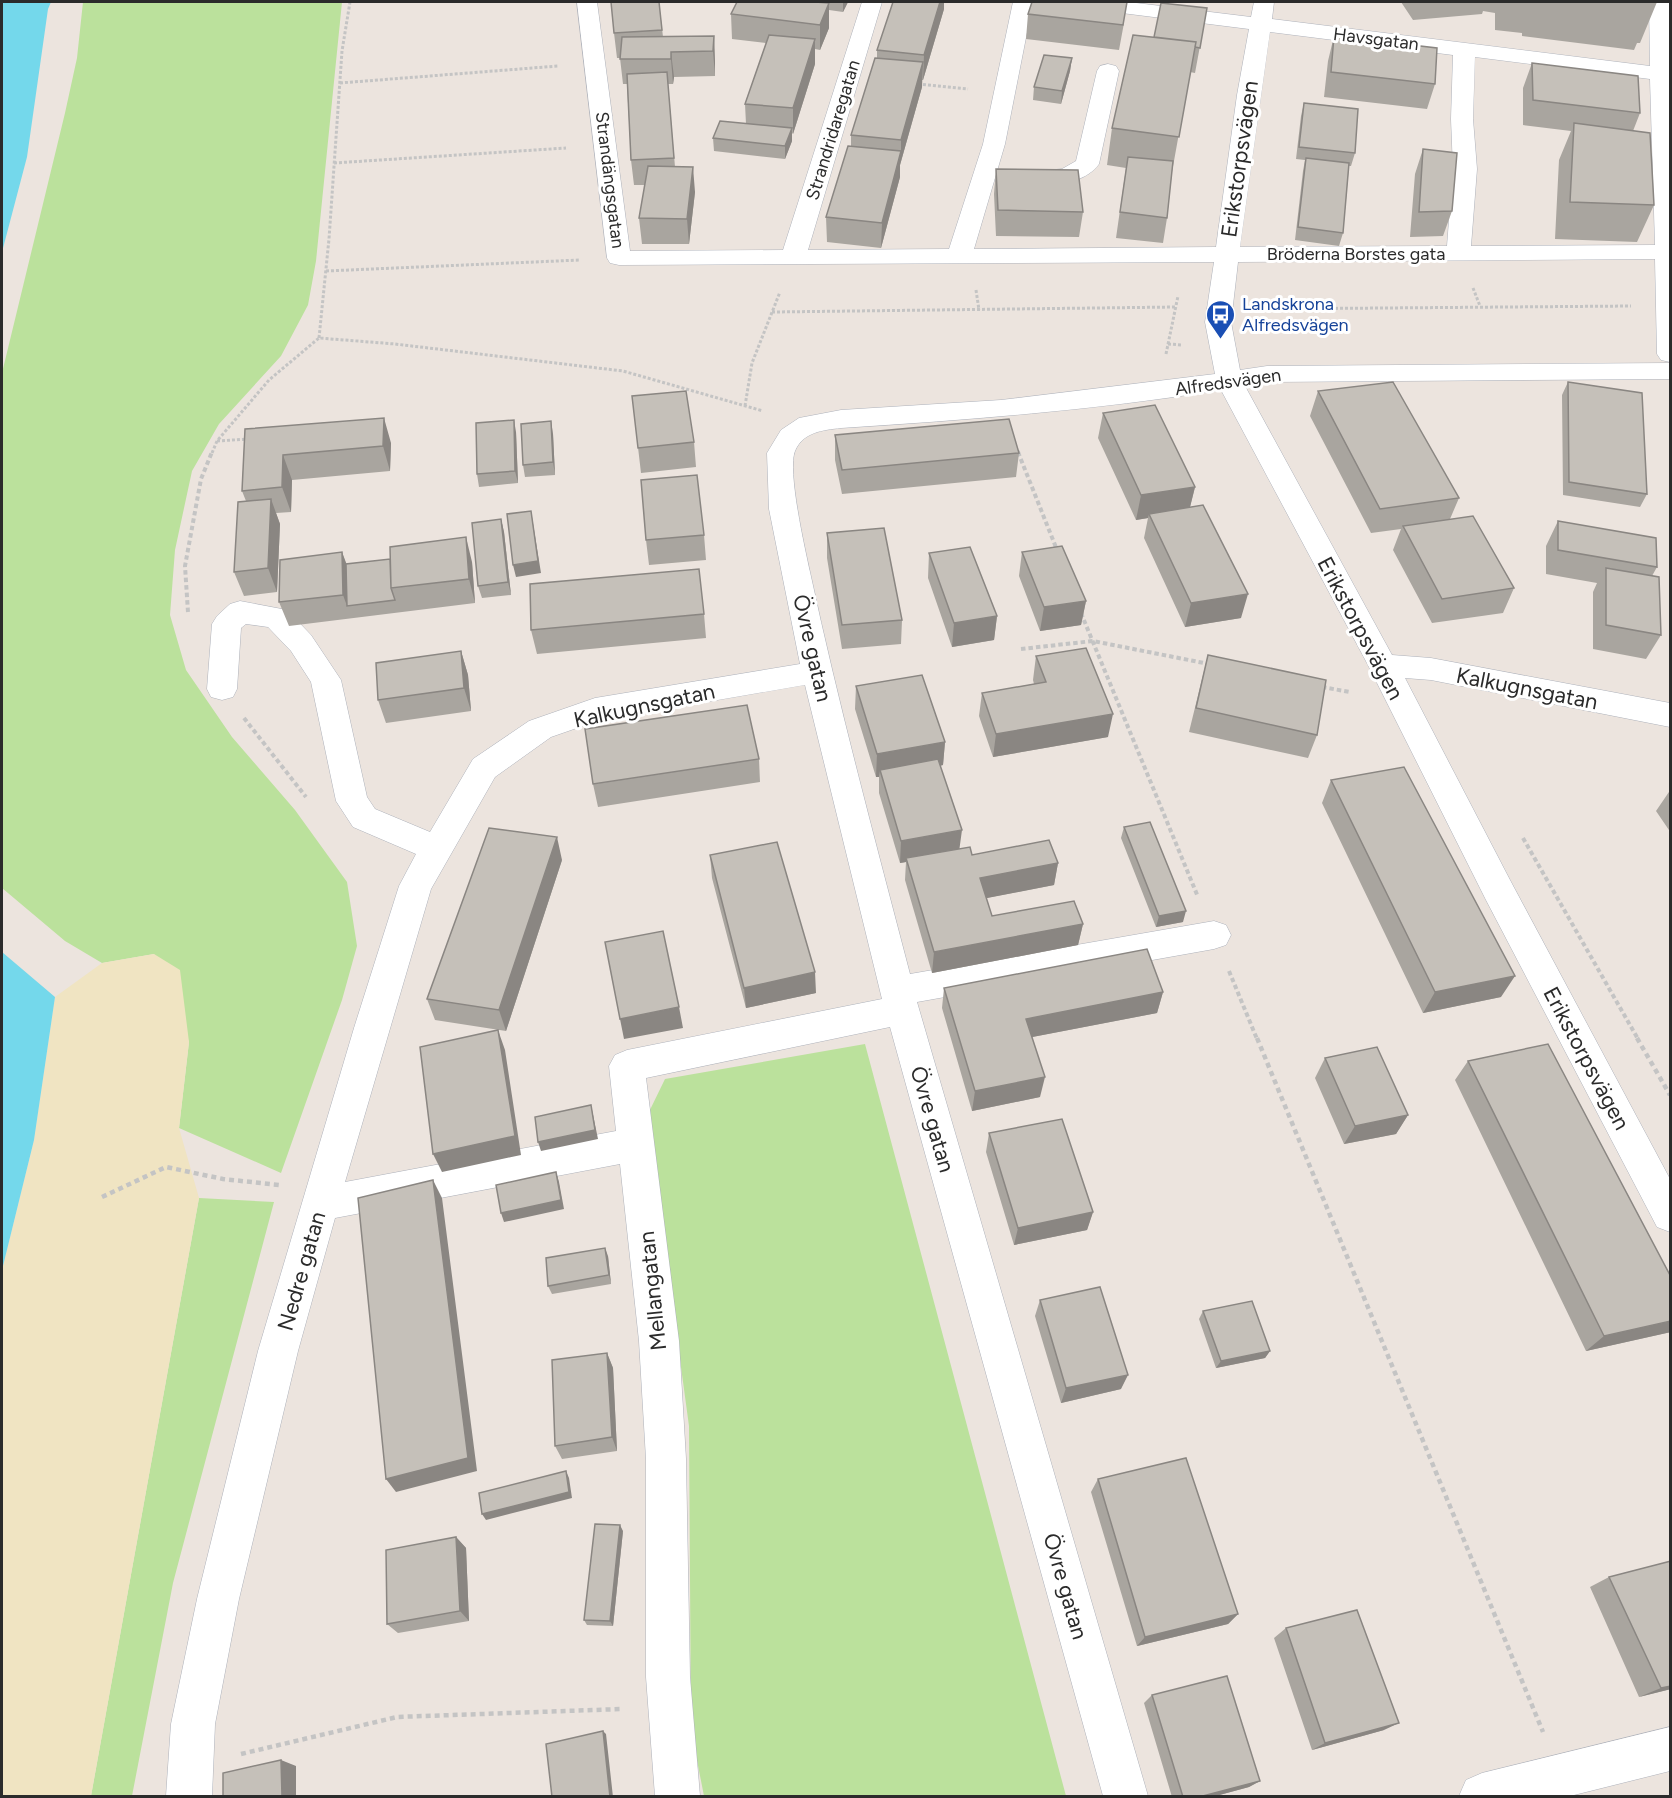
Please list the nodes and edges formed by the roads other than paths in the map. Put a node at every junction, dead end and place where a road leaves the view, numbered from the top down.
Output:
1 (587, 2) edge
2 (872, 2) edge
3 (1023, 2) edge
4 (1082, 2) edge
5 (1263, 2) edge
6 (1659, 2) edge
7 (1260, 25) junction
8 (1464, 50) junction
9 (1108, 71) dead end
10 (1666, 74) edge
11 (1002, 177) junction
12 (1667, 252) junction
13 (1458, 254) junction
14 (1226, 255) junction
15 (959, 257) junction
16 (793, 258) junction
17 (1671, 354) edge
18 (1671, 371) edge
19 (1229, 380) junction
20 (799, 430) joint
21 (1383, 665) junction
22 (817, 672) junction
23 (222, 689) dead end
24 (1671, 716) edge
25 (484, 768) joint
26 (437, 849) junction
27 (1214, 935) road end
28 (899, 1001) junction
29 (636, 1144) junction
30 (322, 1197) junction
31 (1671, 1215) edge
32 (1671, 1749) edge
33 (190, 1781) edge
34 (678, 1797) edge
35 (1126, 1797) edge
36 (1482, 1797) edge

1 - 16 street, Strandängsgatan
2 - 16 street, Strandridaregatan
3 - 11 street
4 - 7 street, Havsgatan
5 - 7 street, Erikstorpsvägen
6 - 10 street
7 - 8 street, Havsgatan
7 - 14 street, Erikstorpsvägen
8 - 10 street, Havsgatan
8 - 13 street
9 - 11 street
10 - 12 street
11 - 15 street
12 - 13 street, Bröderna Borstes gata
12 - 17 street
13 - 14 street, Bröderna Borstes gata
14 - 15 street, Bröderna Borstes gata
14 - 19 street, Erikstorpsvägen
15 - 16 street, Bröderna Borstes gata
18 - 19 street, Alfredsvägen
19 - 20 street, Alfredsvägen
19 - 21 street, Erikstorpsvägen
20 - 22 street, Övre gatan
21 - 24 street, Kalkugnsgatan
21 - 31 street, Erikstorpsvägen
22 - 25 street, Kalkugnsgatan
22 - 28 street, Övre gatan
23 - 26 street
25 - 26 street, Nedre gatan
26 - 30 street, Nedre gatan
27 - 28 street
28 - 29 street, Mellangatan
28 - 35 street, Övre gatan
29 - 30 street
29 - 34 street, Mellangatan
30 - 33 street, Nedre gatan
32 - 36 street

